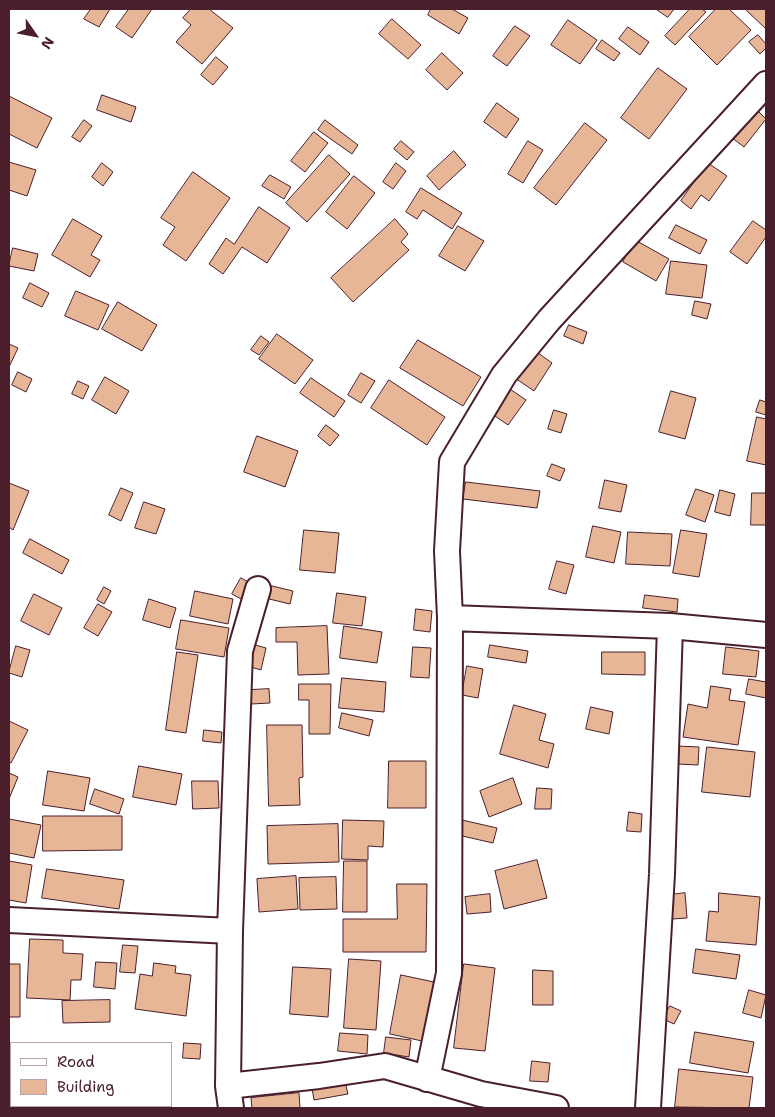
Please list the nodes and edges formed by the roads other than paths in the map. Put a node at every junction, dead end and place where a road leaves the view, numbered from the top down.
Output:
1 (766, 84) edge
2 (258, 589) dead end
3 (450, 618) junction
4 (670, 626) junction
5 (766, 636) edge
6 (9, 920) edge
7 (230, 931) junction
8 (427, 1079) junction
9 (229, 1097) edge
10 (556, 1108) edge
11 (648, 1108) edge

1 - 3 street
2 - 7 street
3 - 4 street
3 - 8 street
4 - 5 street
4 - 11 street
6 - 7 street
7 - 9 street
8 - 9 street
8 - 10 street

